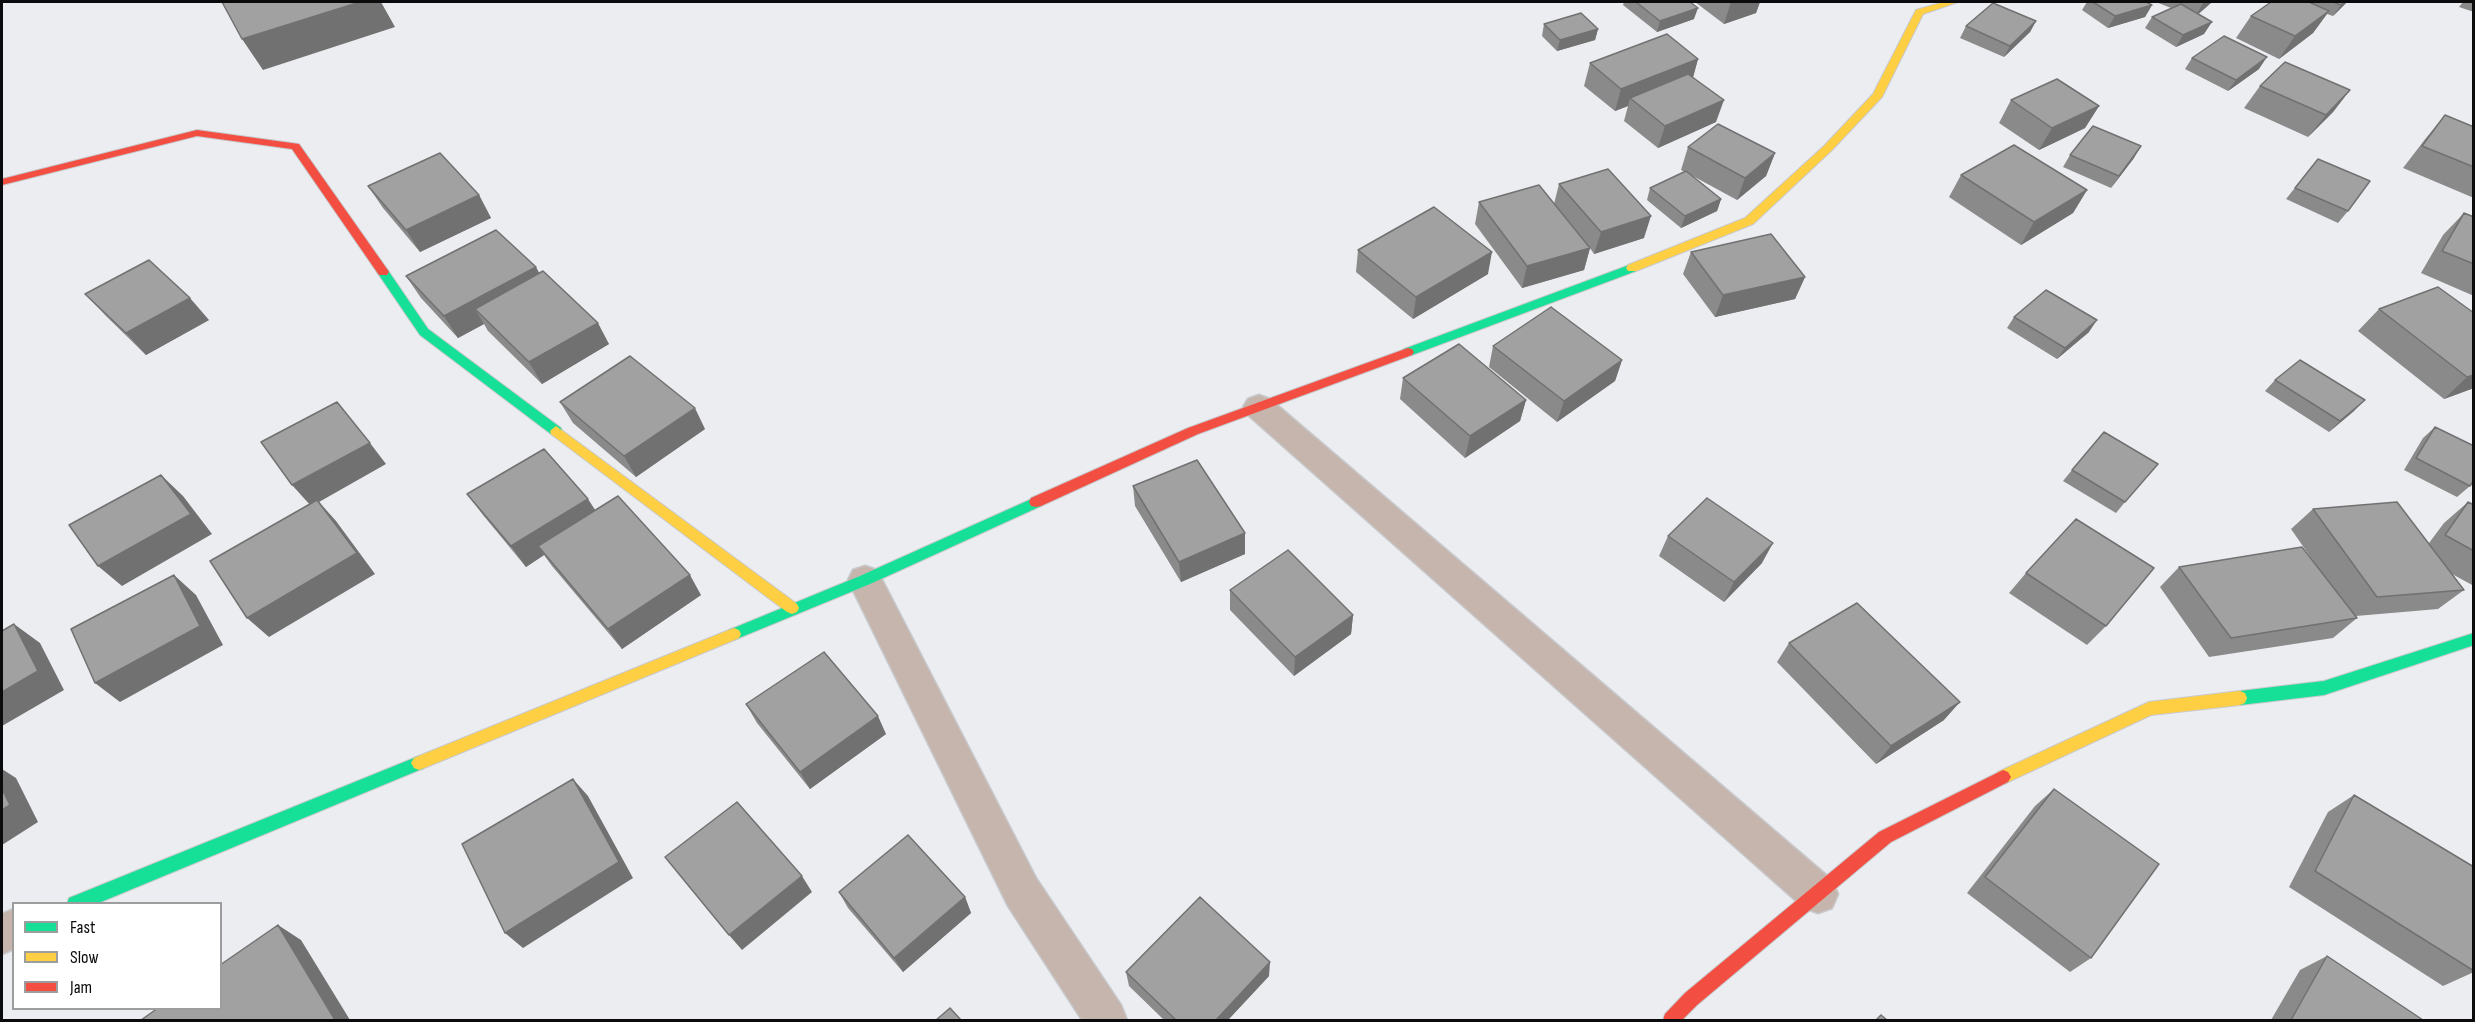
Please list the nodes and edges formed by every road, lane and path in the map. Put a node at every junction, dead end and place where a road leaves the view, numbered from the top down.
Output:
1 (1953, 2) edge
2 (2, 182) edge
3 (1258, 407) junction
4 (866, 580) junction
5 (792, 608) junction
6 (2474, 639) edge
7 (1818, 894) junction
8 (77, 902) edge
9 (1106, 1020) edge
10 (1671, 1020) edge

1 - 3 street
2 - 5 street
3 - 4 street
3 - 7 street
4 - 5 street
4 - 9 street
5 - 8 street
6 - 7 street
7 - 10 street

